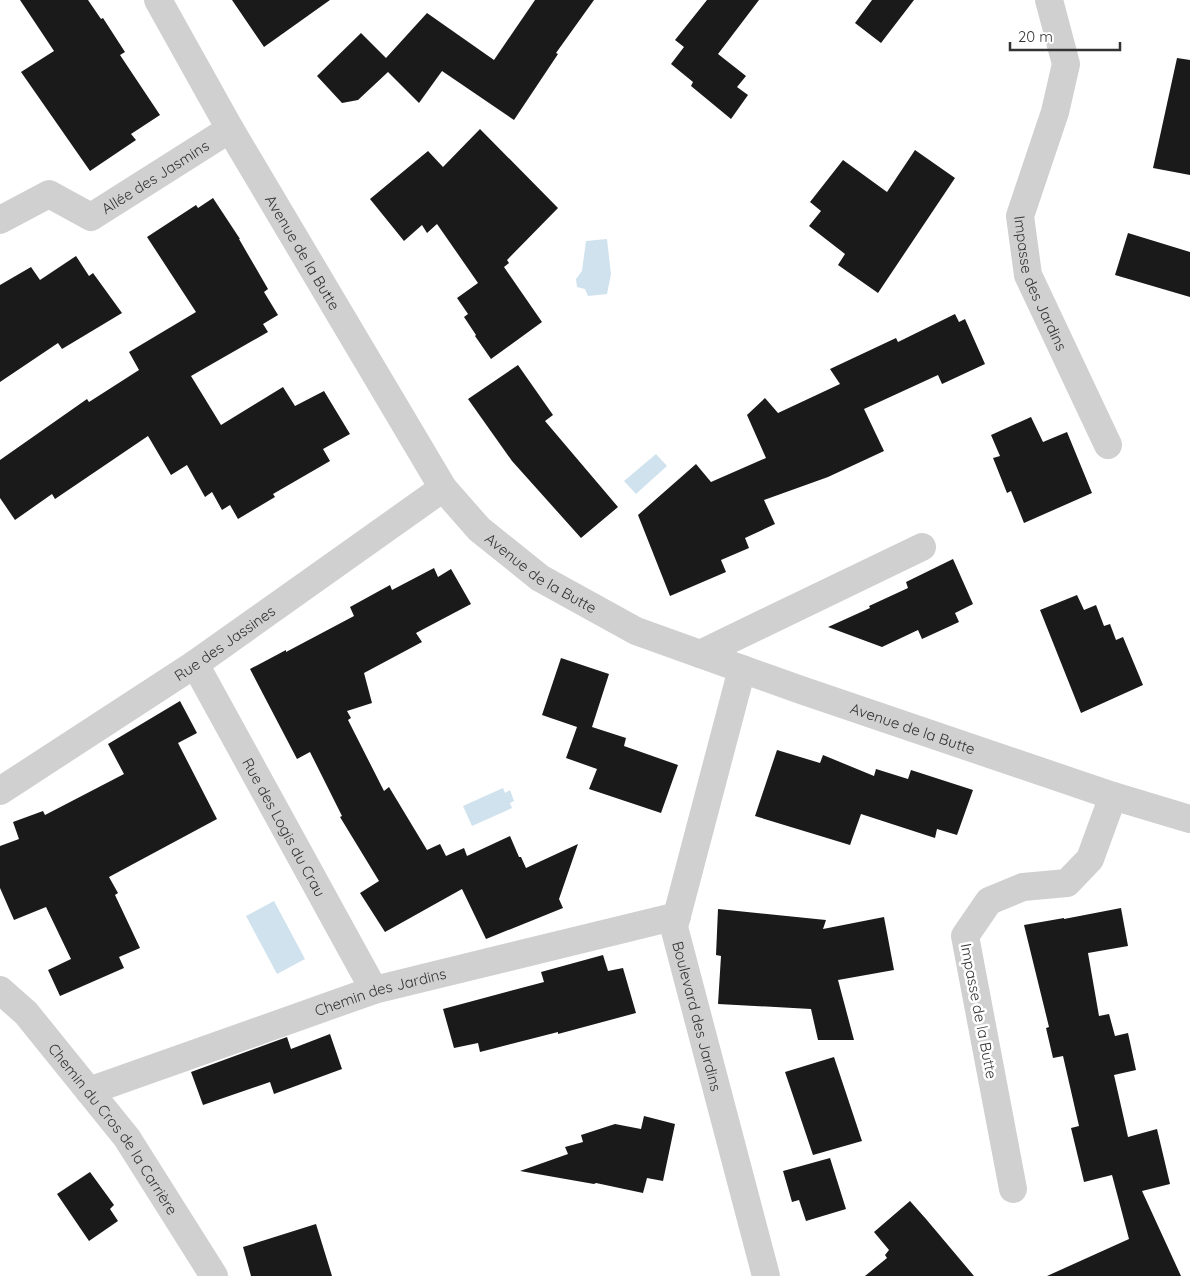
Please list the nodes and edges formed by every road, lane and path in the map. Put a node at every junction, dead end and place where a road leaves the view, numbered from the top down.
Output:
1 (158, 0) edge
2 (1049, 0) edge
3 (230, 129) junction
4 (0, 220) edge
5 (1108, 445) dead end
6 (442, 488) junction
7 (922, 546) dead end
8 (700, 654) junction
9 (195, 664) junction
10 (742, 669) junction
11 (0, 791) edge
12 (1113, 796) junction
13 (1190, 819) edge
14 (677, 916) junction
15 (0, 990) edge
16 (374, 990) junction
17 (89, 1091) junction
18 (1013, 1189) dead end
19 (214, 1276) edge
20 (766, 1276) edge

1 - 3 street, Avenue de la Butte
2 - 5 street, Impasse des Jardins
3 - 4 street, Allée des Jasmins
3 - 6 street, Avenue de la Butte
6 - 8 street, Avenue de la Butte
6 - 9 street, Rue des Jassines
7 - 8 street
8 - 10 street, Avenue de la Butte
9 - 11 street, Rue des Jassines
9 - 16 street, Rue des Logis du Crau
10 - 12 street, Avenue de la Butte
10 - 14 street, Boulevard des Jardins
12 - 13 street, Avenue de la Butte
12 - 18 street, Impasse de la Butte
14 - 16 street, Chemin des Jardins
14 - 20 street, Boulevard des Jardins
15 - 17 street, Chemin du Cros de la Carrière
16 - 17 street, Chemin des Jardins
17 - 19 street, Chemin du Cros de la Carrière

